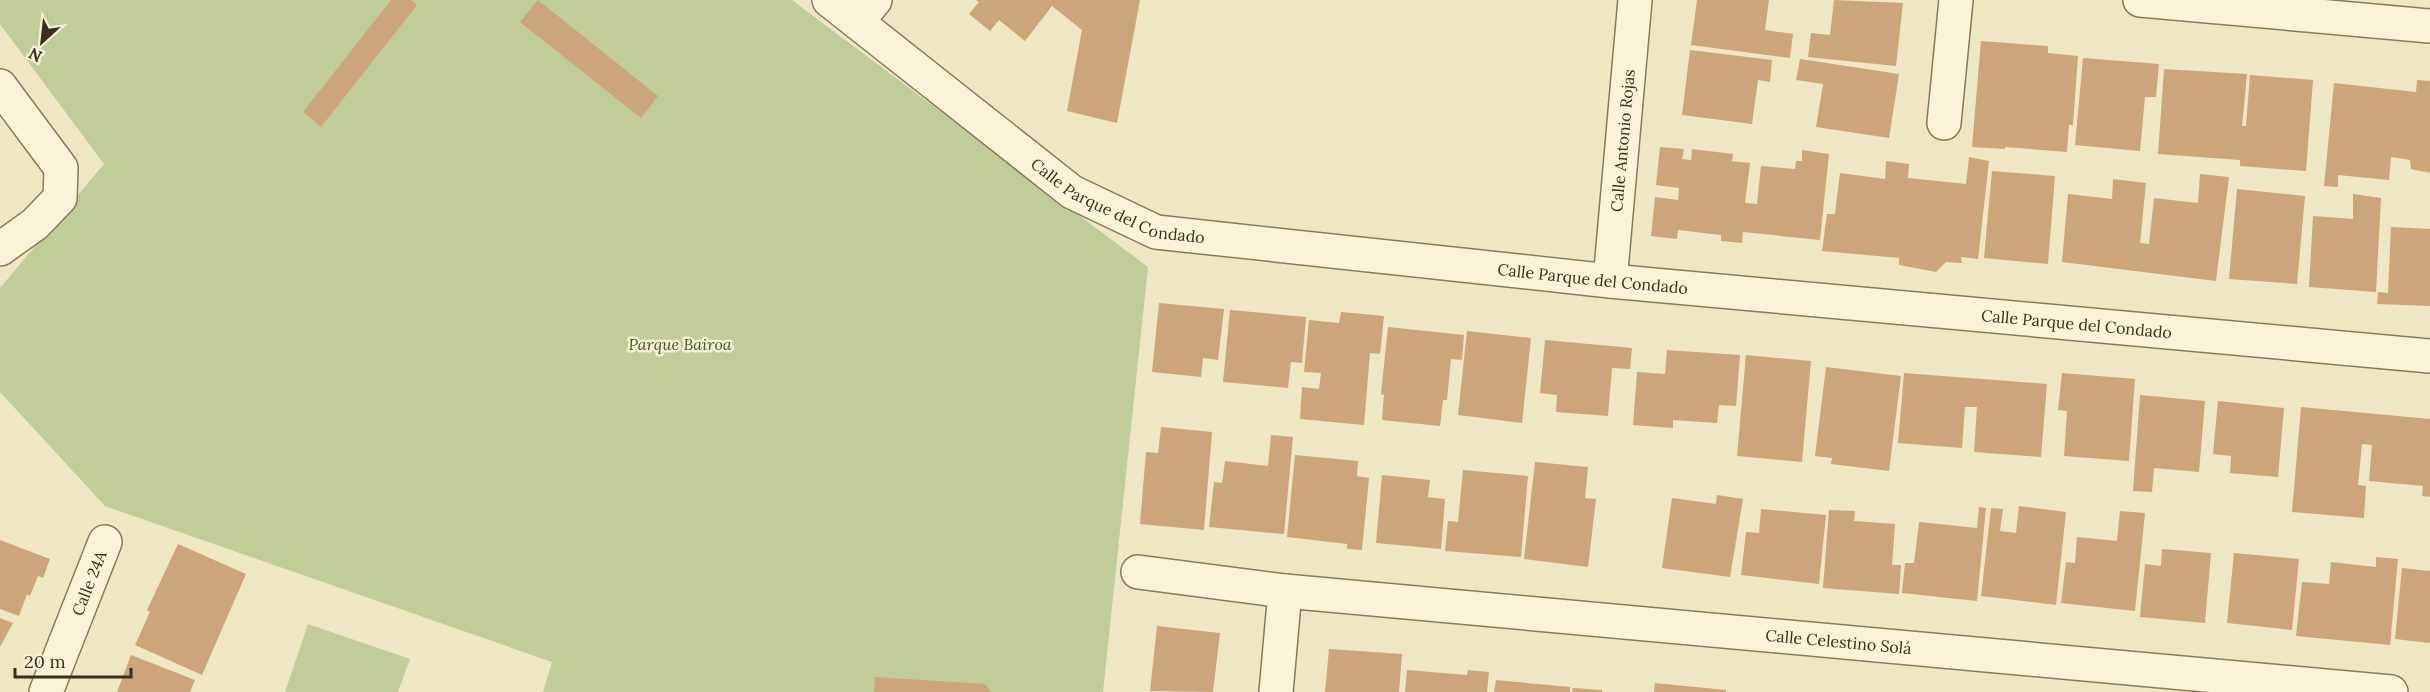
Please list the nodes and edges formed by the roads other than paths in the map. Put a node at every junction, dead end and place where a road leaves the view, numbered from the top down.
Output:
1 (829, 0) edge
2 (1635, 0) edge
3 (1956, 0) edge
4 (2140, 0) edge
5 (866, 11) edge
6 (2430, 26) edge
7 (0, 86) edge
8 (1944, 123) dead end
9 (0, 249) edge
10 (1610, 281) junction
11 (2430, 356) edge
12 (105, 542) dead end
13 (1137, 572) dead end
14 (1285, 591) junction
15 (46, 692) edge
16 (1276, 692) edge
17 (2391, 692) edge

1 - 5 street, Calle Parque del Condado
2 - 10 street, Calle Antonio Rojas
3 - 8 street
4 - 6 street
5 - 10 street, Calle Parque del Condado
7 - 9 street
10 - 11 street, Calle Parque del Condado
12 - 15 street, Calle 24A
13 - 14 street, Calle Celestino Solá
14 - 16 street
14 - 17 street, Calle Celestino Solá

